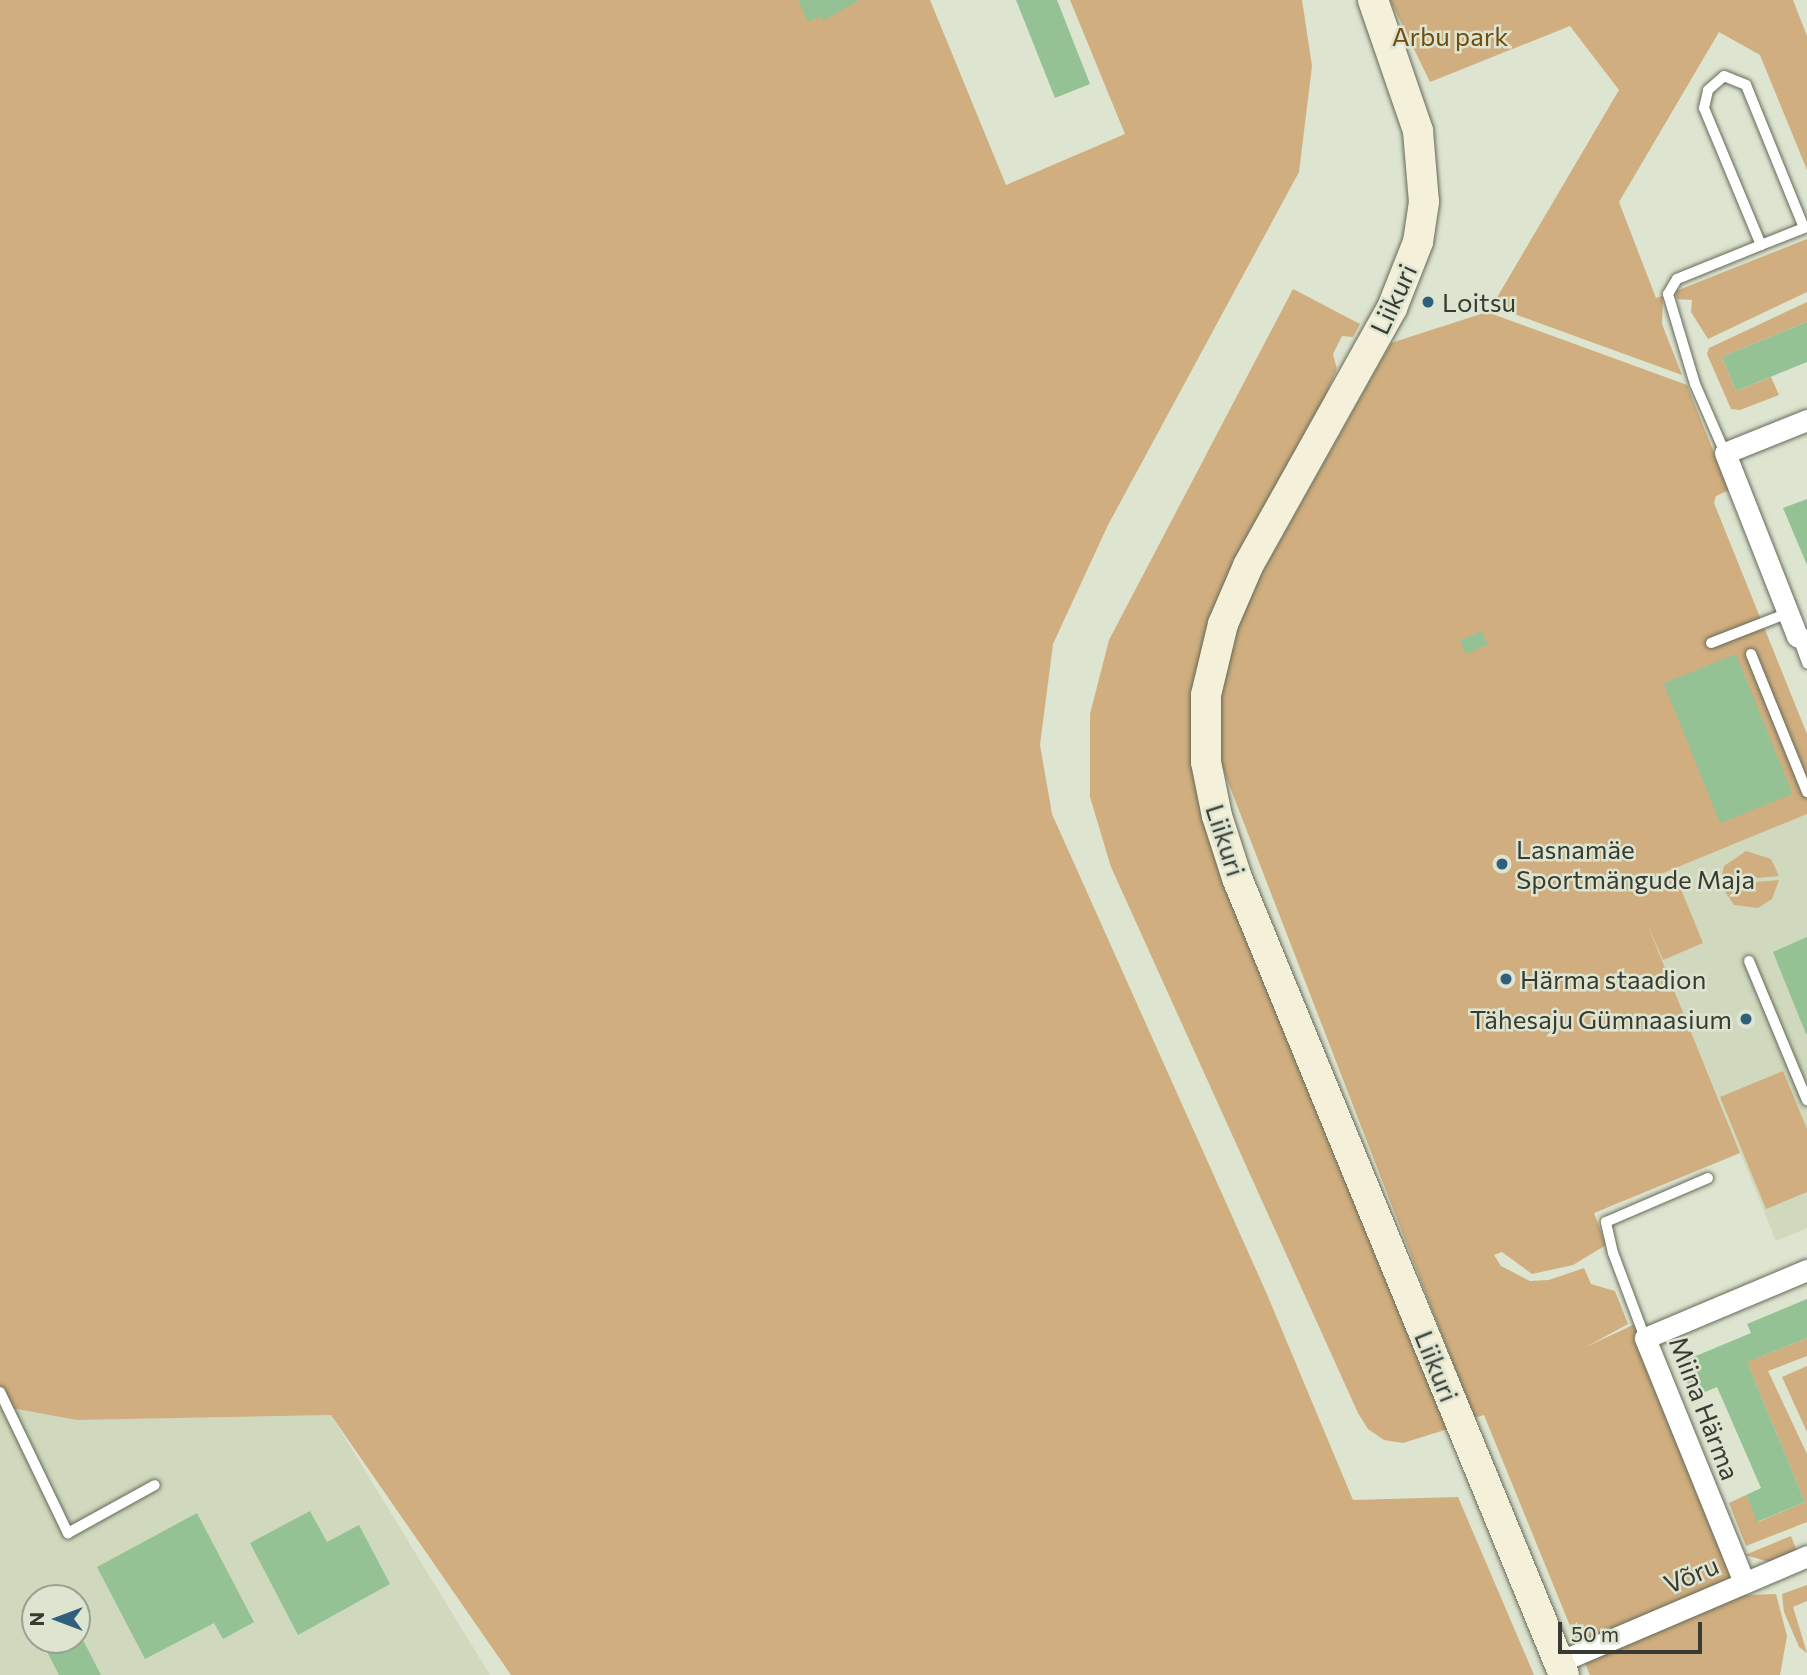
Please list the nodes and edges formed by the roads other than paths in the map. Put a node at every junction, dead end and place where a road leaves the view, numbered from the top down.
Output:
1 (1373, 0) edge
2 (1761, 245) junction
3 (1807, 420) edge
4 (1725, 453) junction
5 (1788, 613) junction
6 (1802, 638) edge
7 (1712, 643) dead end
8 (1751, 654) dead end
9 (1807, 663) edge
10 (1807, 792) edge
11 (1749, 961) dead end
12 (1807, 1100) edge
13 (1708, 1178) dead end
14 (1807, 1269) edge
15 (1645, 1338) junction
16 (0, 1392) edge
17 (155, 1485) dead end
18 (1807, 1556) edge
19 (1744, 1582) junction
20 (1561, 1669) edge

1 - 20 street, Liikuri
2 - 2 lane
2 - 4 lane
3 - 4 street
4 - 5 street
5 - 6 street
5 - 7 lane
6 - 9 lane
8 - 10 lane
11 - 12 lane
13 - 15 lane
14 - 15 street, Miina Härma
15 - 19 street, Miina Härma
16 - 17 lane
18 - 19 street, Võru
19 - 20 street, Võru

